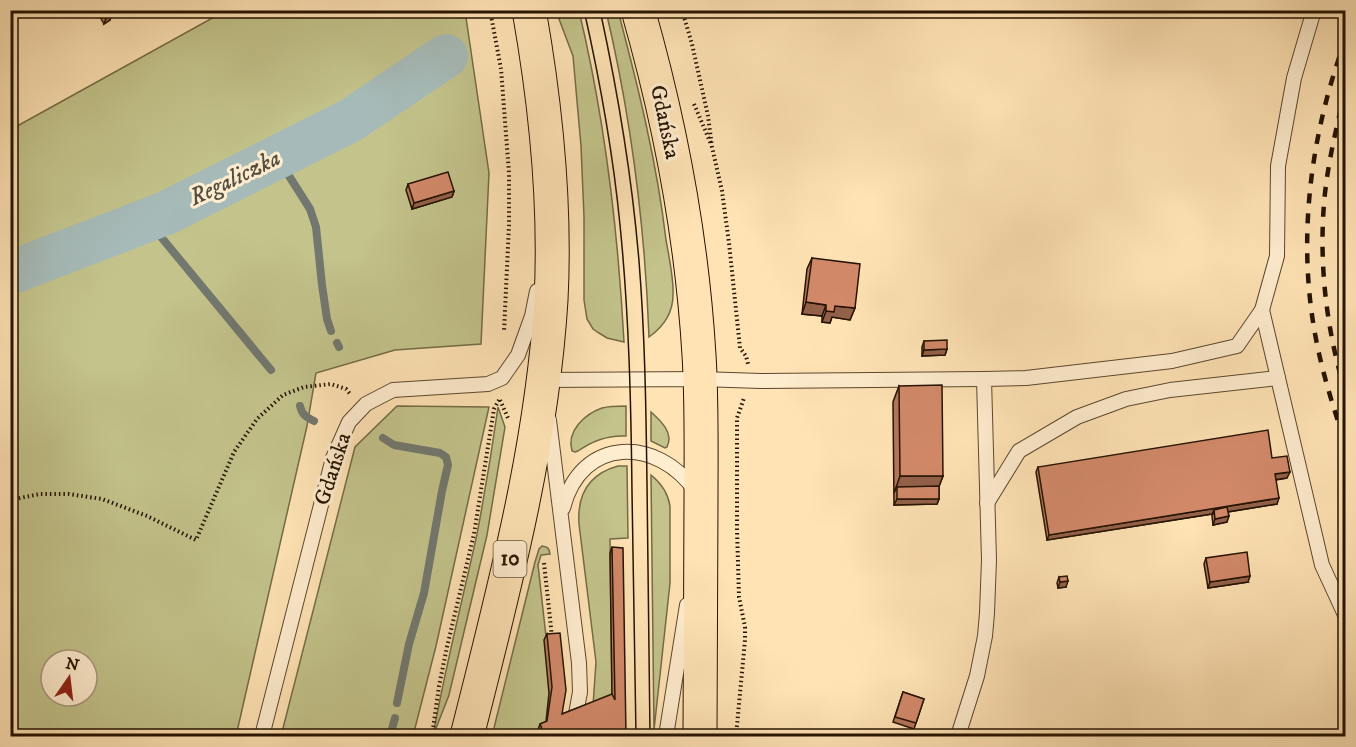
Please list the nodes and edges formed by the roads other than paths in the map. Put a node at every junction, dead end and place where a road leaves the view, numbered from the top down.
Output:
1 (529, 10) edge
2 (638, 10) edge
3 (1314, 10) edge
4 (552, 219) junction
5 (1262, 310) junction
6 (984, 378) junction
7 (1278, 378) junction
8 (700, 379) junction
9 (543, 380) junction
10 (701, 502) junction
11 (987, 503) junction
12 (563, 525) junction
13 (1346, 618) edge
14 (573, 733) edge
15 (262, 736) edge
16 (467, 736) edge
17 (666, 736) edge
18 (700, 736) edge
19 (958, 736) edge

1 - 4 main road, 10
2 - 8 main road, Gdańska
3 - 5 lane
4 - 9 main road, 10
4 - 15 lane, Gdańska
5 - 6 lane
5 - 7 lane
6 - 8 lane
6 - 11 lane
7 - 11 lane
7 - 13 lane
8 - 9 lane
8 - 10 main road, Gdańska
9 - 12 lane
9 - 16 main road, 10
10 - 12 lane
10 - 17 lane
10 - 18 main road, Gdańska
11 - 19 lane
12 - 14 lane

